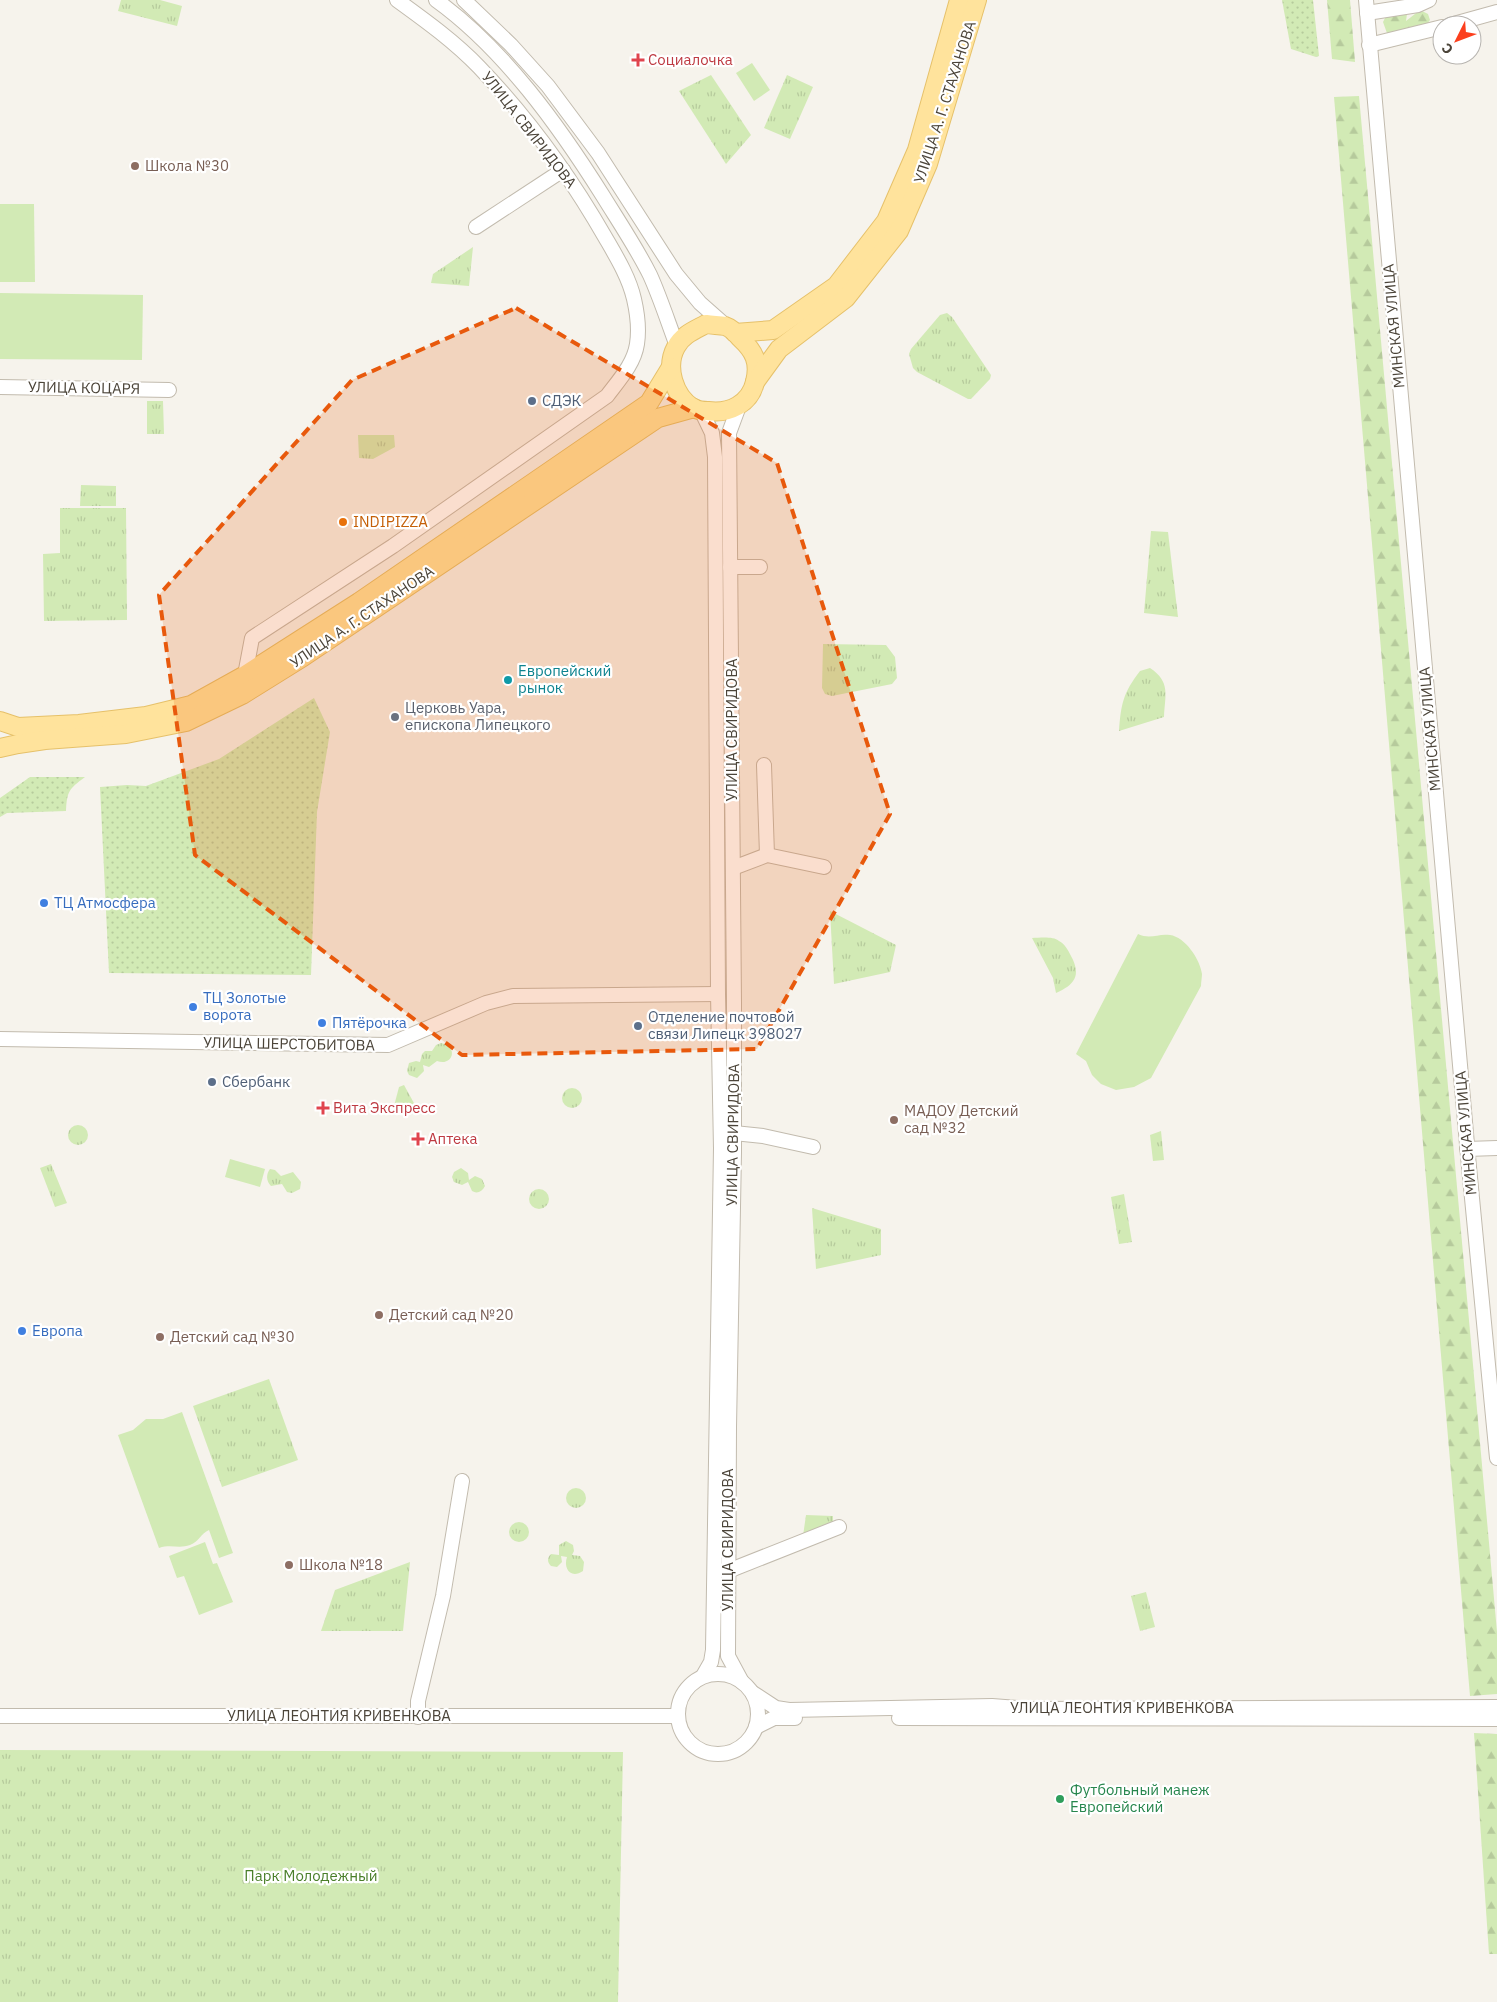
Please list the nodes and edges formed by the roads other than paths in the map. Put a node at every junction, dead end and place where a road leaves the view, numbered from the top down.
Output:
1 (398, 0) edge
2 (436, 0) edge
3 (464, 0) edge
4 (959, 0) edge
5 (977, 0) edge
6 (1429, 0) edge
7 (1366, 7) edge
8 (1497, 12) edge
9 (1482, 16) edge
10 (1432, 29) edge
11 (1369, 45) junction
12 (563, 170) junction
13 (476, 227) dead end
14 (731, 330) junction
15 (676, 346) junction
16 (671, 367) junction
17 (755, 382) junction
18 (0, 387) edge
19 (169, 390) dead end
20 (739, 406) junction
21 (697, 409) junction
22 (730, 567) junction
23 (760, 568) dead end
24 (252, 638) junction
25 (265, 662) junction
26 (245, 675) junction
27 (0, 721) edge
28 (0, 748) edge
29 (764, 765) dead end
30 (768, 856) junction
31 (824, 867) dead end
32 (733, 868) junction
33 (718, 994) junction
34 (0, 1039) edge
35 (734, 1133) junction
36 (813, 1147) dead end
37 (1497, 1148) edge
38 (1468, 1149) junction
39 (1497, 1458) edge
40 (462, 1481) dead end
41 (839, 1527) dead end
42 (728, 1571) junction
43 (703, 1676) junction
44 (742, 1682) junction
45 (753, 1693) junction
46 (1497, 1707) edge
47 (0, 1716) edge
48 (678, 1716) junction
49 (418, 1717) junction
50 (1497, 1719) edge
51 (756, 1727) junction

1 - 12 street, УЛИЦА СВИРИДОВА
2 - 15 street, УЛИЦА СВИРИДОВА
3 - 14 street
4 - 14 main road, УЛИЦА А. Г. СТАХАНОВА
5 - 17 main road, УЛИЦА А. Г. СТАХАНОВА
6 - 7 street
7 - 11 street, МИНСКАЯ УЛИЦА
8 - 9 street
10 - 11 street
11 - 38 street, МИНСКАЯ УЛИЦА
12 - 13 street
12 - 24 street, УЛИЦА СВИРИДОВА
14 - 15 main road
14 - 17 main road
15 - 16 main road
16 - 21 main road
16 - 25 main road, УЛИЦА А. Г. СТАХАНОВА
17 - 20 main road
18 - 19 street, УЛИЦА КОЦАРЯ
20 - 21 main road
20 - 22 street, УЛИЦА СВИРИДОВА
21 - 28 main road, УЛИЦА А. Г. СТАХАНОВА
21 - 33 street, УЛИЦА СВИРИДОВА
22 - 23 street
22 - 32 street, УЛИЦА СВИРИДОВА
24 - 25 street
24 - 26 street
25 - 26 main road, УЛИЦА А. Г. СТАХАНОВА
26 - 27 main road, УЛИЦА А. Г. СТАХАНОВА
29 - 30 street
30 - 31 street
30 - 32 street
32 - 35 street, УЛИЦА СВИРИДОВА
33 - 34 street, УЛИЦА ШЕРСТОБИТОВА
33 - 43 street, УЛИЦА СВИРИДОВА
35 - 36 street
35 - 42 street, УЛИЦА СВИРИДОВА
37 - 38 street
38 - 39 street, МИНСКАЯ УЛИЦА
40 - 49 street
41 - 42 street
42 - 44 street, УЛИЦА СВИРИДОВА
43 - 44 street
43 - 48 street
44 - 45 street
45 - 46 street, УЛИЦА ЛЕОНТИЯ КРИВЕНКОВА
45 - 51 street
47 - 49 street, УЛИЦА ЛЕОНТИЯ КРИВЕНКОВА
48 - 49 street, УЛИЦА ЛЕОНТИЯ КРИВЕНКОВА
48 - 51 street
50 - 51 street, УЛИЦА ЛЕОНТИЯ КРИВЕНКОВА

